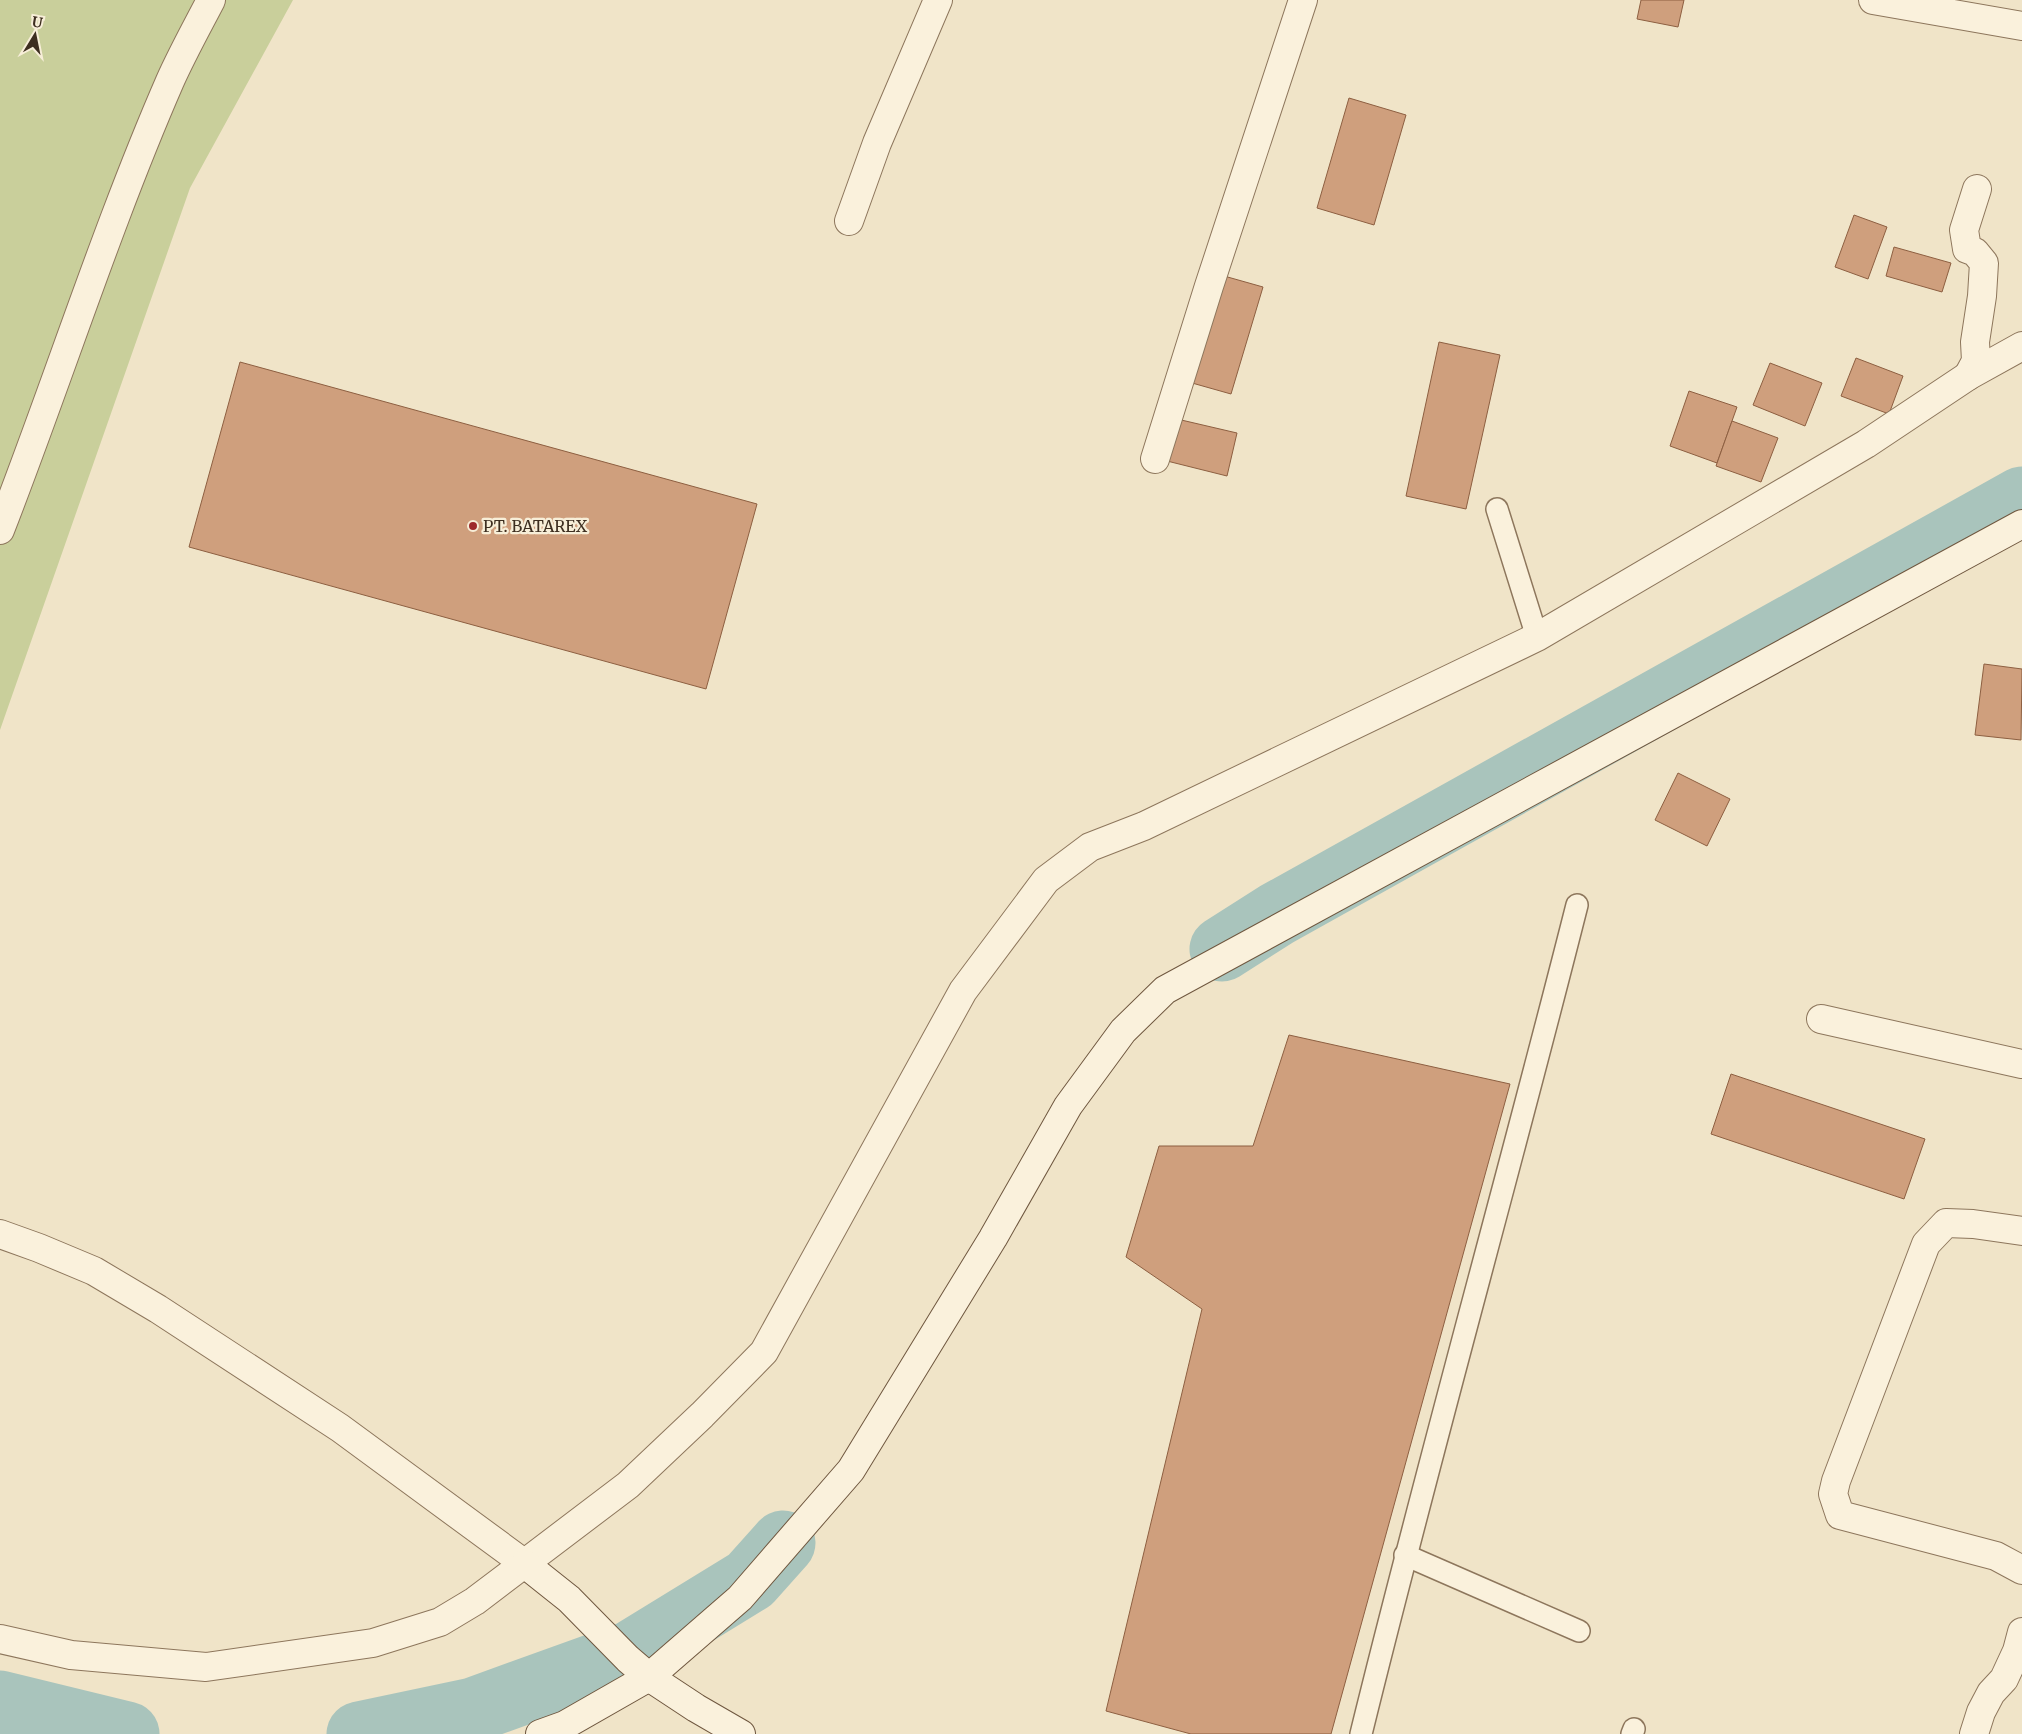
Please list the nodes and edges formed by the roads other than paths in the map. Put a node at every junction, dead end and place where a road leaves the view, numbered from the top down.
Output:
1 (211, 0) edge
2 (938, 0) edge
3 (1303, 0) edge
4 (1873, 0) edge
5 (2022, 26) edge
6 (1977, 189) dead end
7 (849, 221) dead end
8 (2022, 346) edge
9 (1968, 376) junction
10 (1155, 459) dead end
11 (1497, 509) dead end
12 (2022, 524) edge
13 (0, 530) edge
14 (1537, 637) junction
15 (1577, 905) dead end
16 (1821, 1019) dead end
17 (2022, 1064) edge
18 (2022, 1231) edge
19 (0, 1234) edge
20 (1405, 1555) junction
21 (525, 1564) junction
22 (2022, 1570) edge
23 (1579, 1631) dead end
24 (2022, 1632) edge
25 (0, 1639) edge
26 (649, 1677) junction
27 (540, 1734) edge
28 (741, 1734) edge
29 (1362, 1734) edge
30 (1974, 1734) edge

1 - 13 street
2 - 7 street
3 - 10 street
4 - 5 street
6 - 9 street
8 - 9 street
9 - 14 street
11 - 14 lane
12 - 26 street
14 - 21 street
15 - 20 lane
16 - 17 street
18 - 22 street
19 - 21 street
20 - 23 lane
20 - 29 lane
21 - 25 street
21 - 26 street
24 - 30 street
26 - 27 street
26 - 28 street

